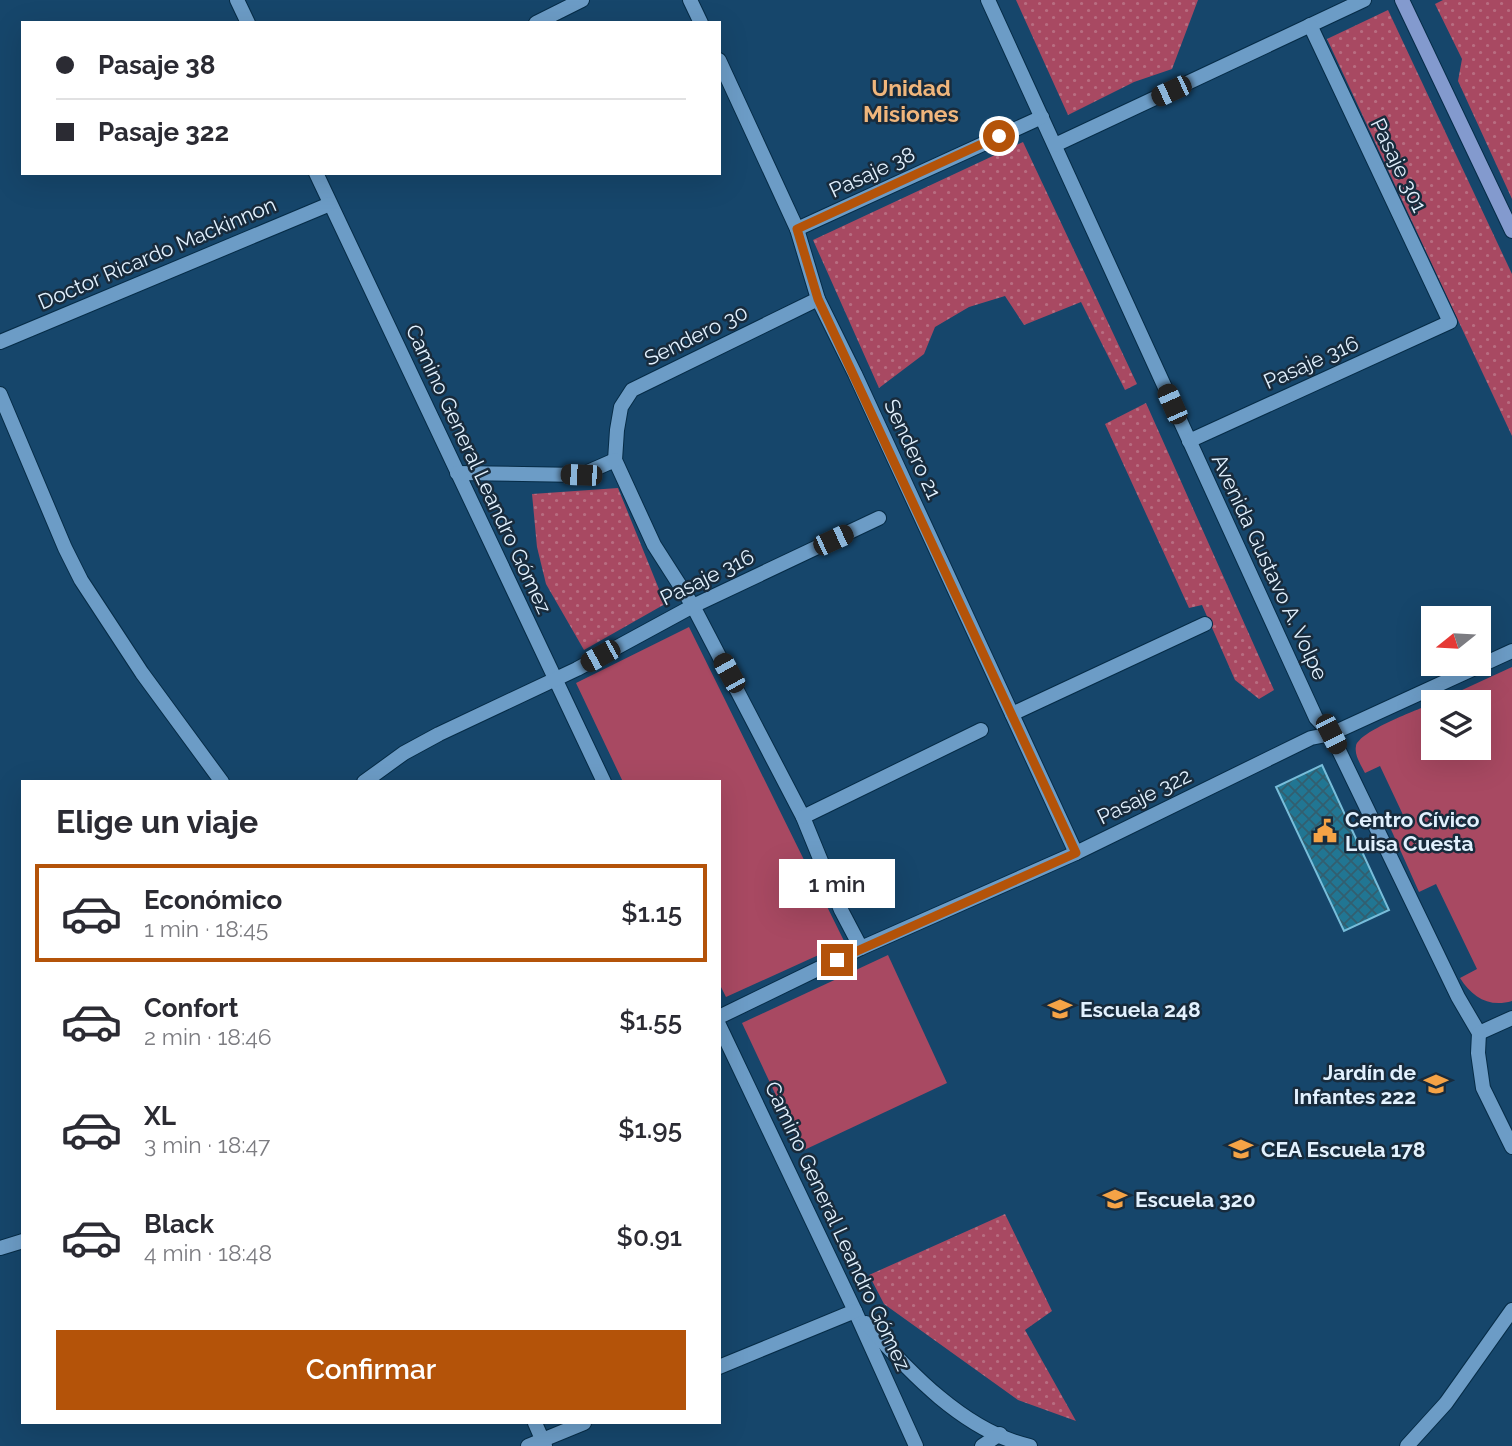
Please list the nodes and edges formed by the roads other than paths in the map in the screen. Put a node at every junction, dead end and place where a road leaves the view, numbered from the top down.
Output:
1 (237, 0) edge
2 (582, 0) edge
3 (690, 0) edge
4 (988, 0) edge
5 (1364, 0) edge
6 (1402, 0) edge
7 (247, 21) edge
8 (540, 21) edge
9 (700, 21) edge
10 (1310, 25) junction
11 (721, 64) edge
12 (1042, 117) junction
13 (1055, 145) junction
14 (317, 175) edge
15 (330, 204) junction
16 (797, 229) junction
17 (1512, 231) edge
18 (818, 299) junction
19 (1450, 322) joint
20 (0, 342) edge
21 (0, 394) edge
22 (1189, 441) junction
23 (615, 460) junction
24 (457, 472) junction
25 (880, 518) dead end
26 (693, 606) junction
27 (1205, 624) dead end
28 (1512, 652) edge
29 (556, 679) junction
30 (1012, 714) junction
31 (981, 730) dead end
32 (1331, 734) junction
33 (221, 780) edge
34 (367, 780) edge
35 (603, 780) edge
36 (803, 817) junction
37 (1076, 853) junction
38 (861, 948) junction
39 (721, 1016) edge
40 (1512, 1018) edge
41 (721, 1029) edge
42 (1479, 1033) junction
43 (1512, 1147) edge
44 (21, 1242) edge
45 (0, 1248) edge
46 (1512, 1310) edge
47 (856, 1311) junction
48 (721, 1366) edge
49 (535, 1424) edge
50 (582, 1424) edge
51 (1000, 1434) junction
52 (544, 1443) edge
53 (528, 1446) edge
54 (916, 1446) edge
55 (982, 1446) edge
56 (1030, 1446) edge
57 (1407, 1446) edge

1 - 7 street
2 - 8 street
3 - 9 street
4 - 12 street, Avenida Gustavo A. Volpe
5 - 10 street
6 - 17 street
10 - 13 street
10 - 19 street, Pasaje 301
11 - 16 street, Sendero 21
12 - 13 street, Avenida Gustavo A. Volpe
12 - 16 street, Pasaje 38
13 - 22 street, Avenida Gustavo A. Volpe
14 - 15 street, Camino General Leandro Gómez
15 - 20 street, Doctor Ricardo Mackinnon
15 - 24 street, Camino General Leandro Gómez
16 - 18 street, Sendero 21
18 - 23 street, Sendero 30
18 - 30 street, Sendero 21
19 - 22 street, Pasaje 316
21 - 33 street
22 - 32 street, Avenida Gustavo A. Volpe
23 - 24 street
23 - 26 street
24 - 29 street, Camino General Leandro Gómez
25 - 26 street, Pasaje 316
26 - 29 street, Pasaje 316
26 - 36 street
27 - 30 street
28 - 32 street, Pasaje 322
29 - 34 street, Pasaje 316
29 - 35 street, Camino General Leandro Gómez
30 - 37 street, Sendero 21
31 - 36 street
32 - 37 street, Pasaje 322
32 - 42 street, Avenida Gustavo A. Volpe
36 - 38 street
37 - 38 street, Pasaje 322
38 - 39 street, Pasaje 322
40 - 42 street
41 - 47 street, Camino General Leandro Gómez
42 - 43 street, Avenida Gustavo A. Volpe
44 - 45 street
46 - 57 street
47 - 48 street
47 - 51 street
47 - 54 street, Camino General Leandro Gómez
49 - 52 street
50 - 52 street
51 - 55 street
51 - 56 street
52 - 53 street

